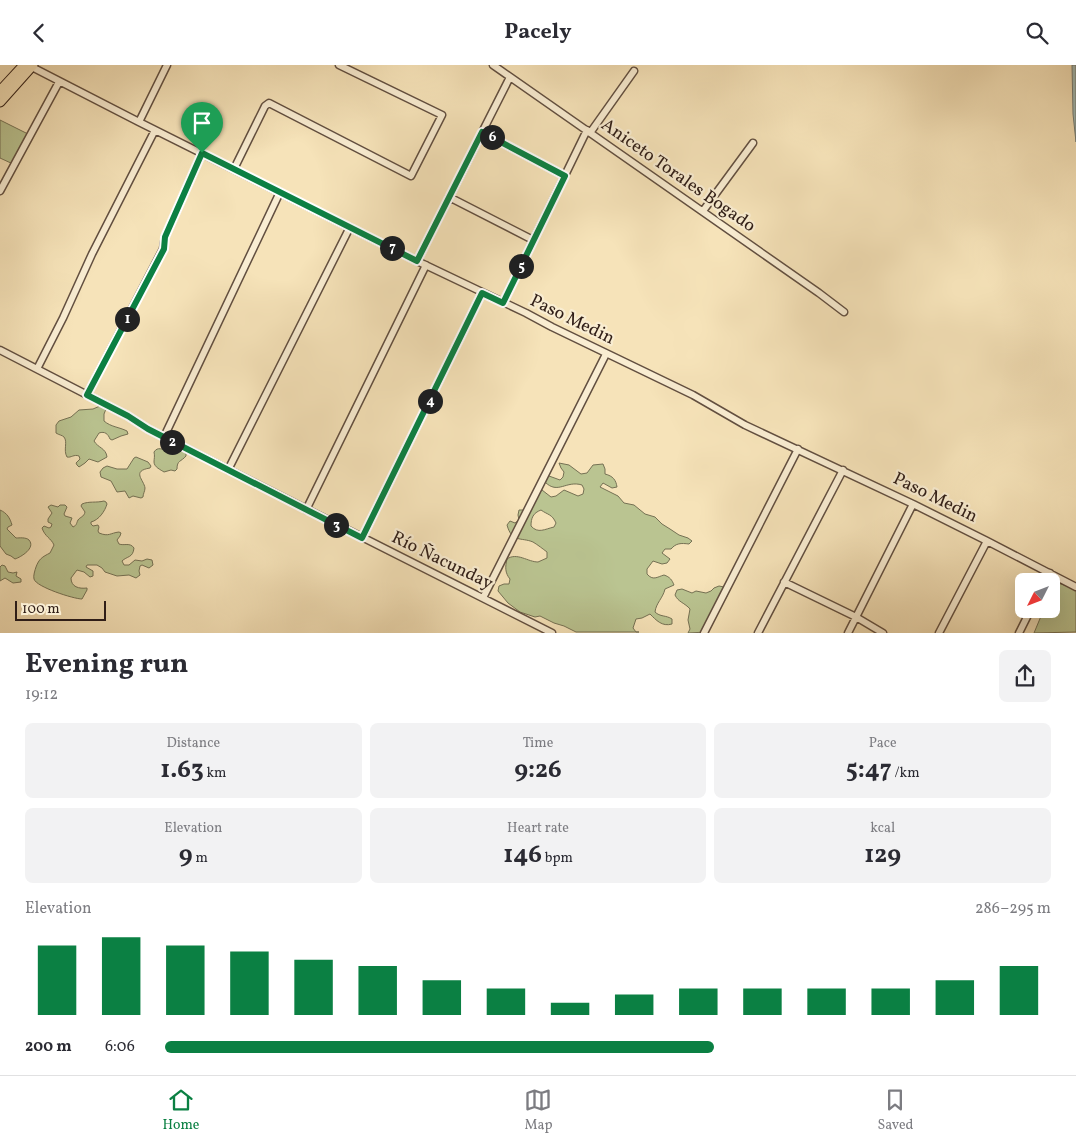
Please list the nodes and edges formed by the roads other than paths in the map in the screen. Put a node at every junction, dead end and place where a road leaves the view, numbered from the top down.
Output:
1 (29, 65) edge
2 (167, 65) edge
3 (339, 65) edge
4 (493, 65) edge
5 (634, 71) dead end
6 (510, 77) junction
7 (59, 82) junction
8 (0, 91) edge
9 (0, 101) edge
10 (139, 122) junction
11 (156, 130) junction
12 (589, 131) junction
13 (482, 132) junction
14 (753, 143) dead end
15 (202, 153) junction
16 (234, 169) junction
17 (565, 176) junction
18 (0, 191) edge
19 (280, 192) junction
20 (449, 197) junction
21 (703, 211) junction
22 (350, 227) junction
23 (533, 241) junction
24 (417, 261) junction
25 (426, 265) junction
26 (482, 293) junction
27 (503, 303) junction
28 (844, 312) dead end
29 (0, 350) edge
30 (606, 354) junction
31 (37, 369) junction
32 (87, 395) junction
33 (164, 437) junction
34 (798, 449) junction
35 (228, 470) junction
36 (843, 470) junction
37 (913, 504) junction
38 (306, 510) junction
39 (362, 538) junction
40 (987, 541) junction
41 (1050, 573) edge
42 (1060, 578) edge
43 (784, 582) junction
44 (1076, 587) edge
45 (483, 598) junction
46 (856, 617) junction
47 (1027, 618) edge
48 (552, 633) edge
49 (704, 633) edge
50 (758, 633) edge
51 (848, 633) edge
52 (883, 633) edge
53 (939, 633) edge
54 (1019, 633) edge

1 - 7 street, Paso Medin
1 - 8 main road
1 - 9 main road
2 - 10 street
3 - 16 street
4 - 6 street, Aniceto Torales Bogado
5 - 12 street
6 - 12 street, Aniceto Torales Bogado
6 - 13 street
7 - 10 street, Paso Medin
7 - 18 street
10 - 11 street, Paso Medin
11 - 15 street, Paso Medin
11 - 31 street
12 - 17 street
12 - 21 street, Aniceto Torales Bogado
13 - 17 street
13 - 20 street
14 - 21 street
15 - 16 street, Paso Medin
15 - 32 street
16 - 19 street, Paso Medin
17 - 23 street
19 - 22 street, Paso Medin
19 - 33 street
20 - 23 street
20 - 24 street
21 - 28 street, Aniceto Torales Bogado
22 - 24 street, Paso Medin
22 - 35 street
23 - 27 street
24 - 25 street, Paso Medin
25 - 26 street, Paso Medin
25 - 38 street
26 - 27 street, Paso Medin
26 - 39 street
27 - 30 street, Paso Medin
29 - 31 street, Río Ñacunday
30 - 34 street, Paso Medin
30 - 45 street
31 - 32 street, Río Ñacunday
32 - 33 street, Río Ñacunday
33 - 35 street, Río Ñacunday
34 - 36 street, Paso Medin
34 - 49 street
35 - 38 street, Río Ñacunday
36 - 37 street, Paso Medin
36 - 43 street
37 - 40 street, Paso Medin
37 - 46 street
38 - 39 street, Río Ñacunday
39 - 45 street, Río Ñacunday
40 - 41 street, Paso Medin
40 - 53 street
42 - 44 street, Paso Medin
43 - 46 street
43 - 50 street
45 - 48 street, Río Ñacunday
46 - 51 street
46 - 52 street
47 - 54 street

